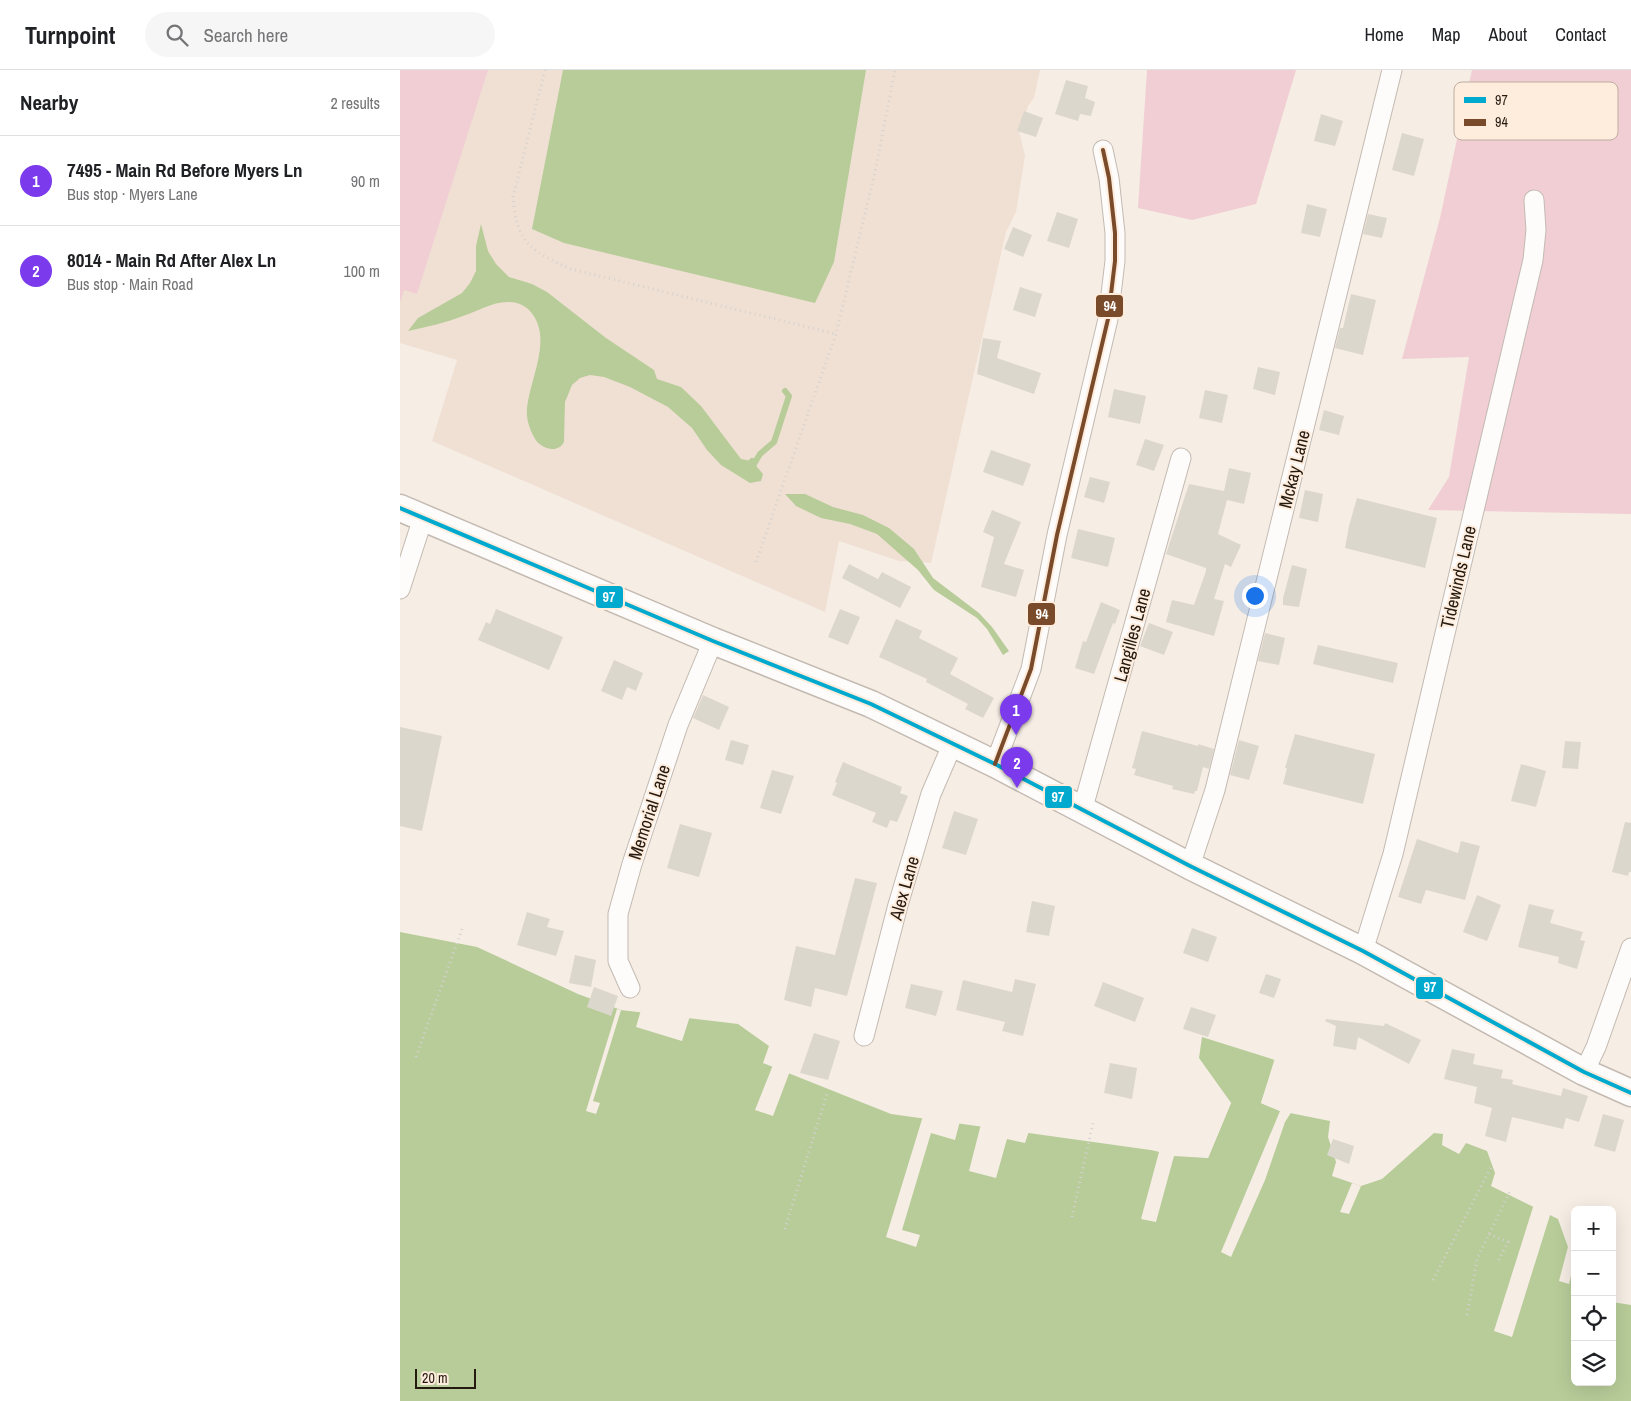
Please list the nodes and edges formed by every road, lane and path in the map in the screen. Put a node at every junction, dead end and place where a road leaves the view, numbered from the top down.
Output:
1 (545, 70) edge
2 (895, 70) edge
3 (1392, 70) edge
4 (1103, 150) dead end
5 (1534, 200) dead end
6 (836, 334) junction
7 (1180, 458) dead end
8 (411, 514) edge
9 (756, 562) dead end
10 (400, 589) edge
11 (713, 641) junction
12 (953, 743) junction
13 (995, 764) junction
14 (1082, 811) junction
15 (1190, 866) junction
16 (462, 929) dead end
17 (1631, 948) edge
18 (1363, 951) junction
19 (630, 988) dead end
20 (864, 1036) dead end
21 (416, 1057) dead end
22 (1584, 1072) junction
23 (827, 1093) dead end
24 (1631, 1093) edge
25 (1093, 1123) dead end
26 (1492, 1165) dead end
27 (1510, 1191) dead end
28 (1072, 1218) dead end
29 (785, 1228) dead end
30 (1489, 1234) junction
31 (1497, 1263) dead end
32 (1433, 1280) dead end
33 (1467, 1315) dead end

1 - 6 path
2 - 6 path
3 - 15 street, Mckay Lane
4 - 13 street
5 - 18 street, Tidewinds Lane
6 - 9 path
7 - 14 street, Langilles Lane
8 - 10 street
8 - 11 main road
11 - 12 main road
11 - 19 street, Memorial Lane
12 - 13 main road
12 - 20 street, Alex Lane
13 - 14 main road
14 - 15 main road
15 - 18 main road
16 - 21 path
17 - 22 street
18 - 22 main road
22 - 24 main road
23 - 29 path
25 - 28 path
26 - 32 path
27 - 30 path
30 - 31 path
30 - 33 path

